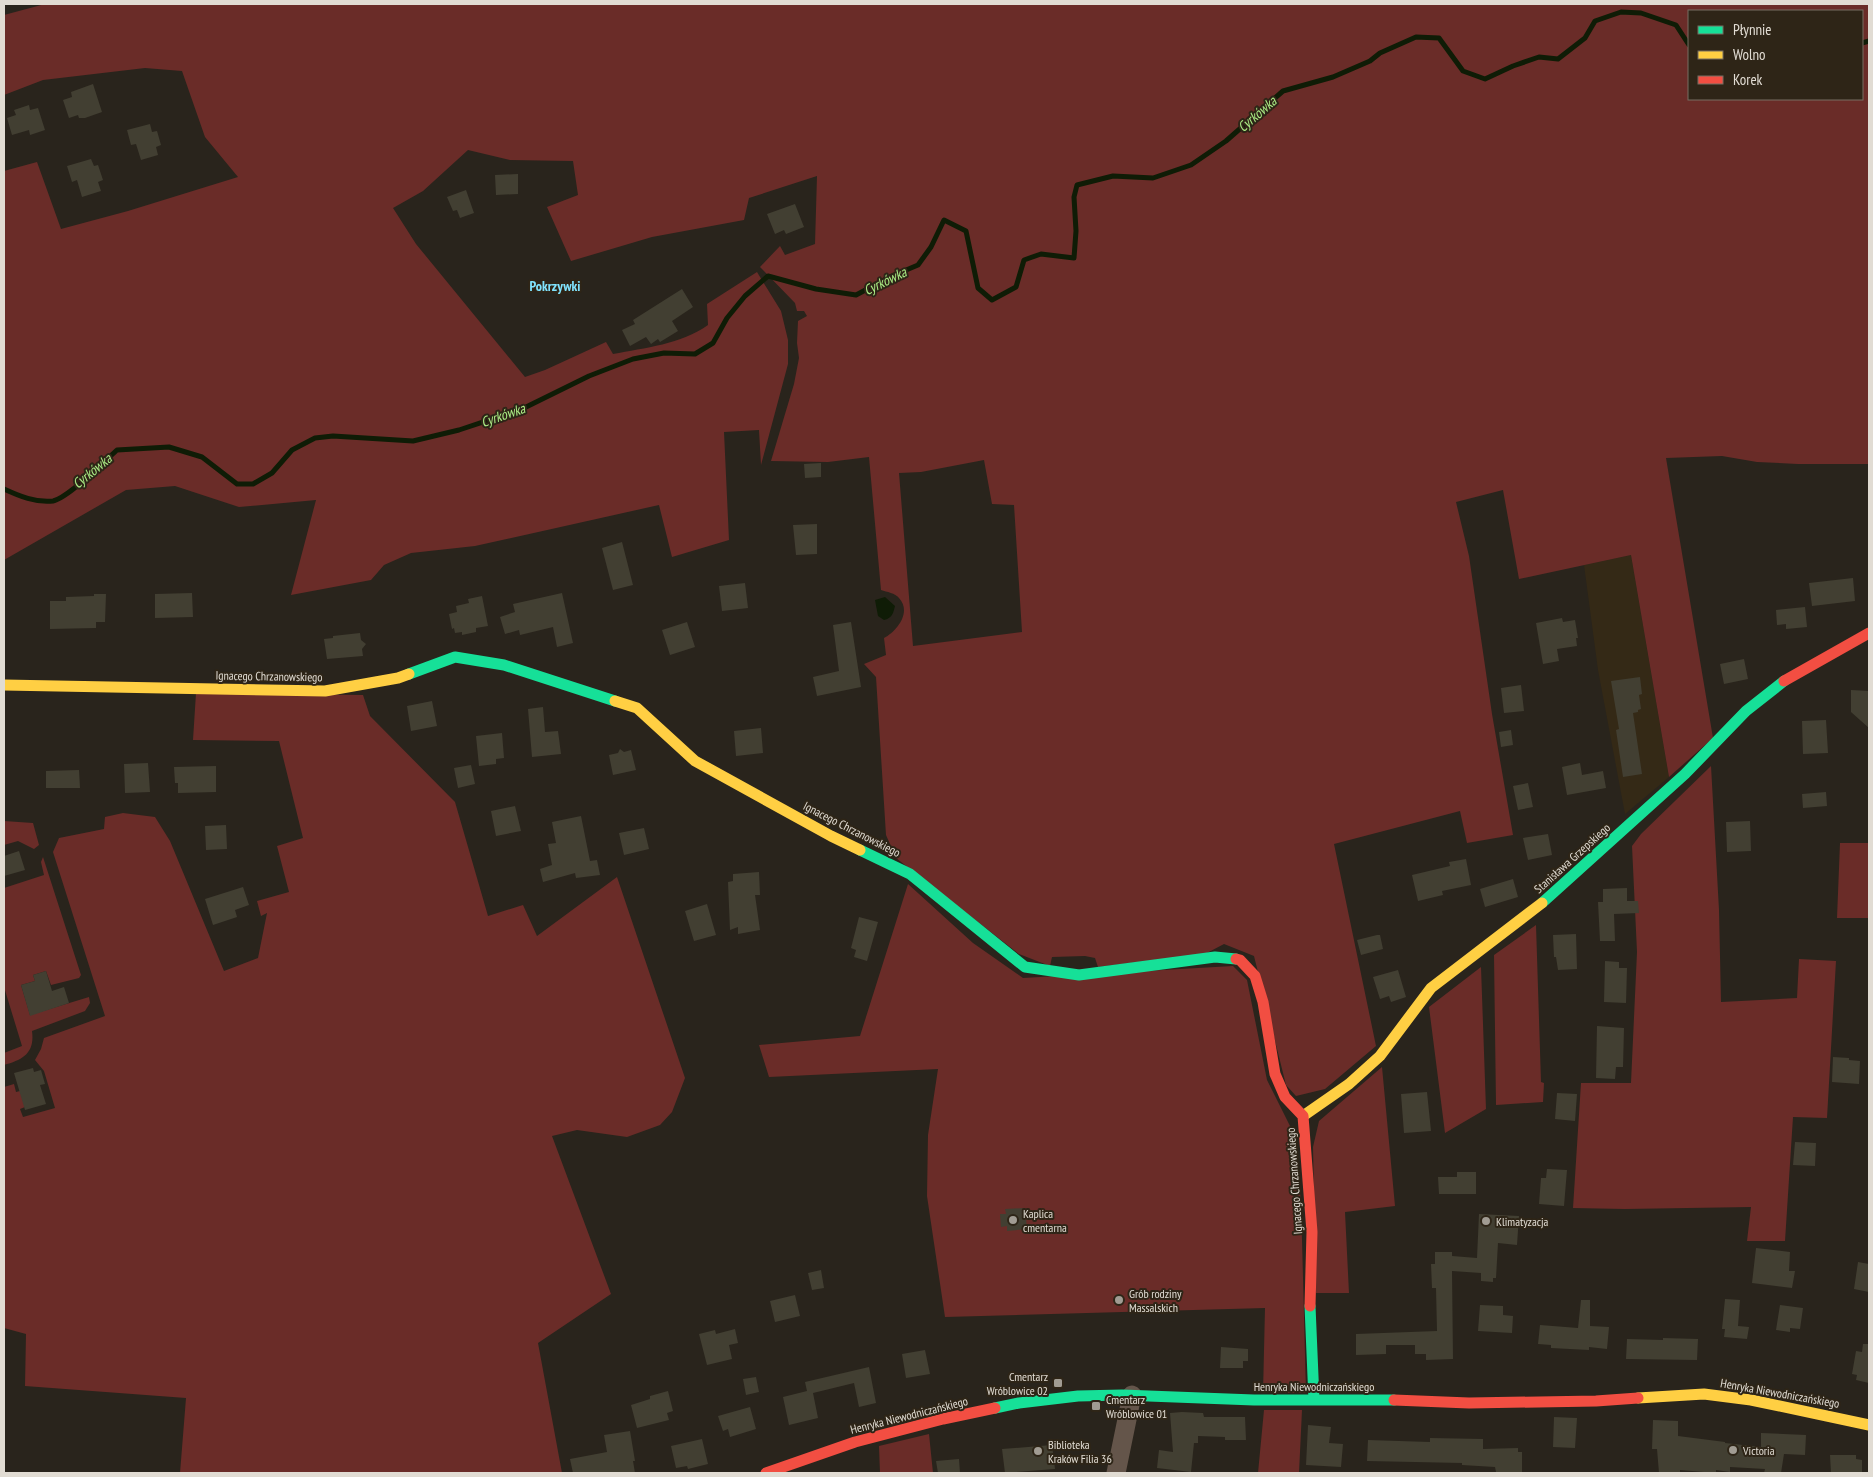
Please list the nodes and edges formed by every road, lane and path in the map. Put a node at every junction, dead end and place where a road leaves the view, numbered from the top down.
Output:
1 (1869, 633) edge
2 (4, 685) edge
3 (1303, 1116) junction
4 (1132, 1395) junction
5 (1314, 1400) junction
6 (1869, 1425) edge
7 (766, 1473) edge
8 (1116, 1473) edge

1 - 3 street, Stanisława Grzepskiego
2 - 3 street, Ignacego Chrzanowskiego
3 - 5 street, Ignacego Chrzanowskiego
4 - 5 street, Henryka Niewodniczańskiego
4 - 7 street, Henryka Niewodniczańskiego
4 - 8 street
5 - 6 street, Henryka Niewodniczańskiego

